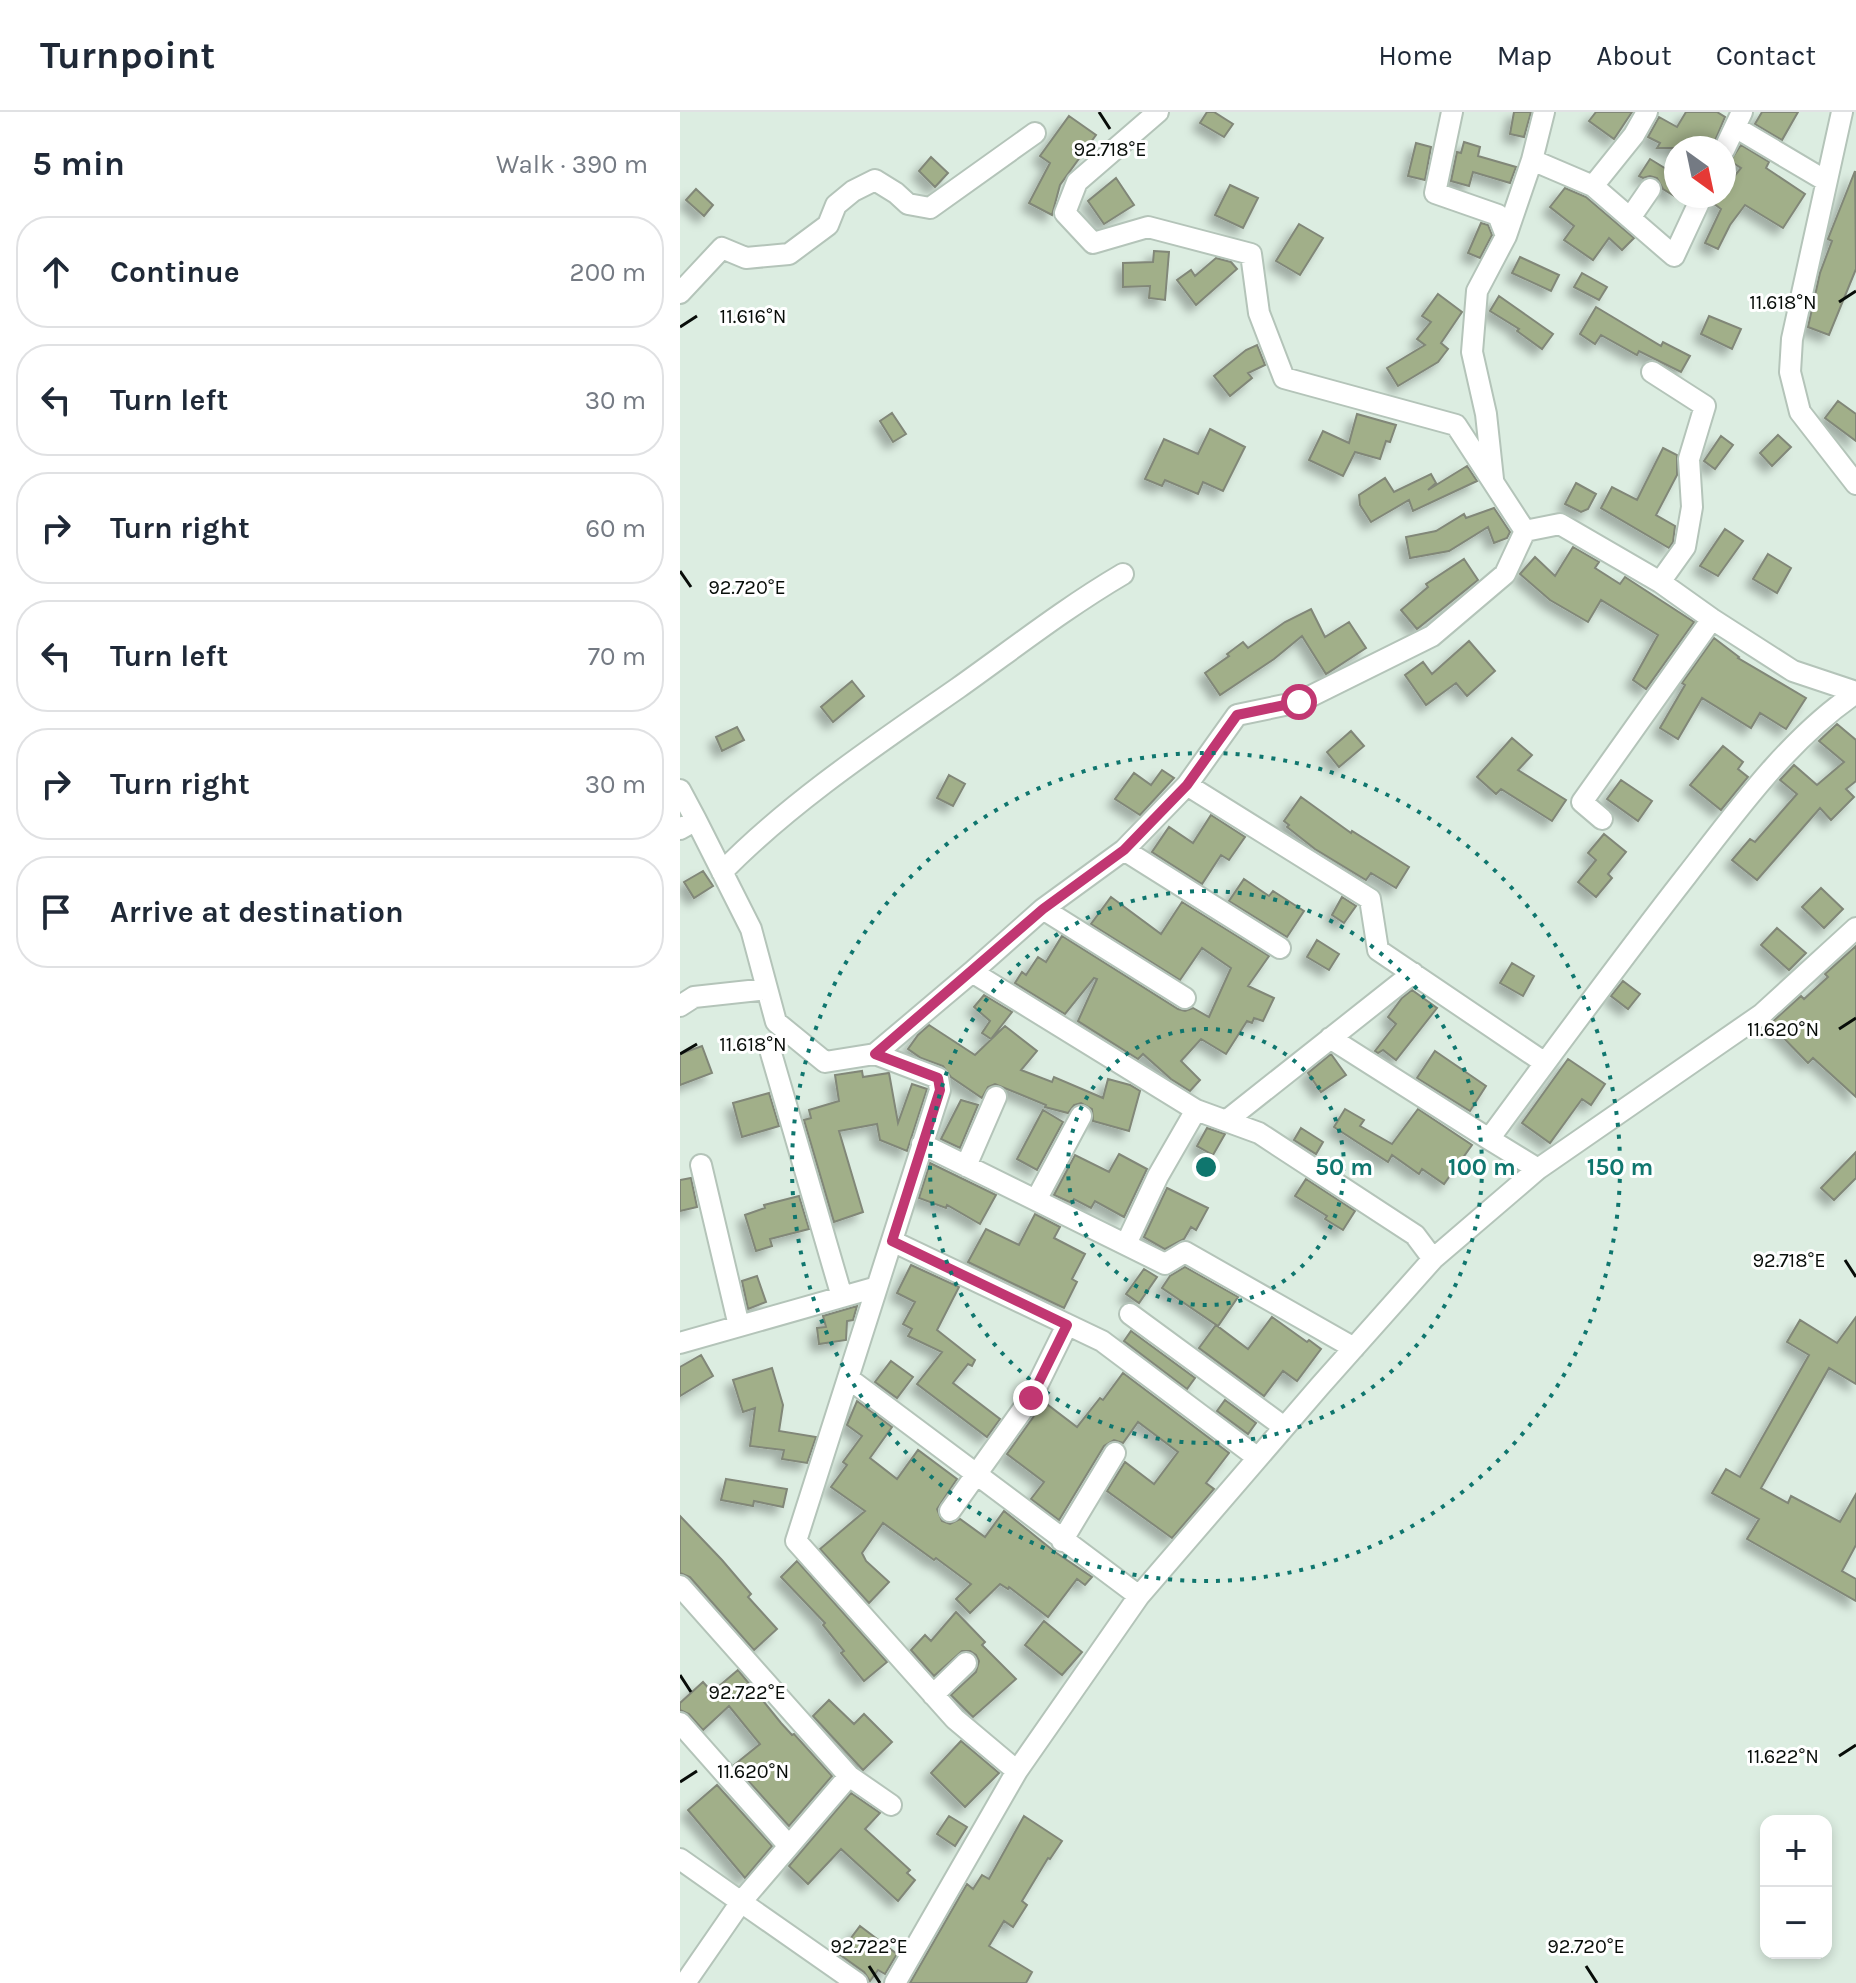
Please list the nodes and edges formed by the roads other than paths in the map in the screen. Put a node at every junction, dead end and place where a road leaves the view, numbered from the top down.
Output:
1 (1158, 112) edge
2 (1452, 112) edge
3 (1544, 112) edge
4 (1647, 112) edge
5 (1842, 112) edge
6 (1738, 119) edge
7 (1035, 133) dead end
8 (1532, 160) junction
9 (1826, 181) junction
10 (1593, 186) junction
11 (1650, 189) dead end
12 (1696, 208) edge
13 (1630, 218) junction
14 (1506, 236) junction
15 (680, 293) edge
16 (1652, 372) dead end
17 (1493, 483) junction
18 (1856, 484) edge
19 (1525, 531) junction
20 (1123, 574) dead end
21 (1660, 582) junction
22 (1712, 619) junction
23 (1856, 692) edge
24 (1187, 785) junction
25 (680, 790) edge
26 (1602, 819) dead end
27 (688, 825) edge
28 (1124, 850) junction
29 (722, 872) junction
30 (1043, 909) junction
31 (1856, 928) edge
32 (1280, 948) dead end
33 (972, 972) junction
34 (1413, 973) junction
35 (767, 989) junction
36 (1185, 998) dead end
37 (680, 1006) edge
38 (1330, 1038) junction
39 (771, 1053) dead end
40 (875, 1054) junction
41 (1545, 1063) junction
42 (996, 1097) dead end
43 (1196, 1110) junction
44 (1081, 1116) dead end
45 (1226, 1121) junction
46 (1489, 1139) junction
47 (922, 1144) junction
48 (701, 1165) dead end
49 (966, 1166) junction
50 (1538, 1169) junction
51 (1036, 1200) junction
52 (892, 1241) junction
53 (1126, 1244) junction
54 (1433, 1259) junction
55 (877, 1287) junction
56 (842, 1297) junction
57 (1130, 1314) dead end
58 (1067, 1325) junction
59 (739, 1326) junction
60 (680, 1343) edge
61 (1354, 1348) junction
62 (848, 1378) junction
63 (1284, 1427) junction
64 (1115, 1453) dead end
65 (1258, 1458) junction
66 (976, 1475) junction
67 (950, 1511) dead end
68 (1062, 1541) junction
69 (680, 1586) edge
70 (1139, 1596) junction
71 (966, 1663) dead end
72 (933, 1695) junction
73 (680, 1723) edge
74 (1017, 1771) junction
75 (849, 1776) junction
76 (891, 1805) dead end
77 (789, 1846) junction
78 (680, 1859) edge
79 (741, 1902) junction
80 (685, 1983) edge
81 (857, 1983) edge
82 (895, 1983) edge

1 - 17 street
2 - 14 street
3 - 8 street
4 - 10 street
5 - 9 street
6 - 9 street
7 - 15 street
8 - 10 street
8 - 14 street
9 - 18 street
10 - 13 street
11 - 13 street
12 - 13 street
14 - 17 street
16 - 21 street
17 - 19 street
19 - 21 street
19 - 24 street
20 - 29 street
21 - 22 street
22 - 23 street
22 - 26 street
23 - 41 street
24 - 28 street
24 - 34 street
25 - 27 street
27 - 29 street
28 - 30 street
28 - 32 street
29 - 35 street
30 - 33 street
30 - 36 street
31 - 50 street
33 - 40 street
33 - 43 street
34 - 38 street
34 - 41 street
35 - 37 street
35 - 40 street
38 - 45 street
38 - 46 street
39 - 56 street
40 - 47 street
41 - 46 street
42 - 49 street
43 - 45 street
43 - 53 street
44 - 51 street
45 - 54 street
46 - 50 street
47 - 49 street
47 - 52 street
48 - 59 street
49 - 51 street
50 - 54 street
51 - 53 street
52 - 55 street
52 - 58 street
53 - 61 street
54 - 61 street
55 - 56 street
55 - 62 street
56 - 59 street
57 - 63 street
58 - 65 street
58 - 66 street
59 - 60 street
61 - 63 street
62 - 66 street
62 - 72 street
63 - 65 street
64 - 68 street
65 - 70 street
66 - 67 street
66 - 68 street
68 - 70 street
69 - 75 street
70 - 74 street
71 - 72 street
72 - 74 street
73 - 77 street
74 - 82 street
75 - 76 street
75 - 77 street
77 - 79 street
78 - 79 street
79 - 80 street
79 - 81 street

